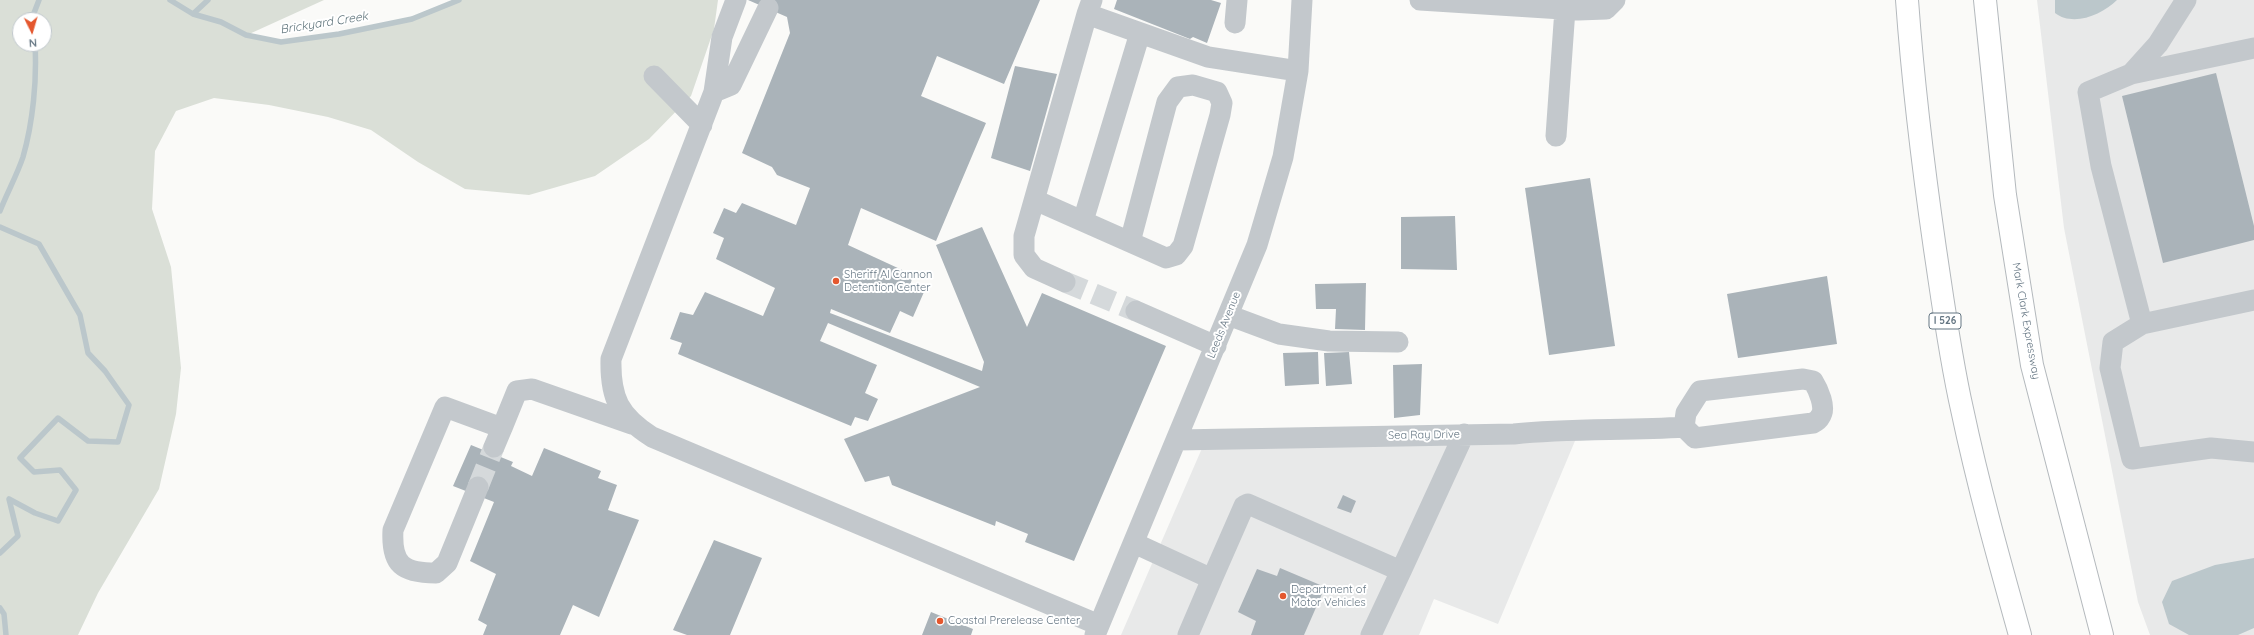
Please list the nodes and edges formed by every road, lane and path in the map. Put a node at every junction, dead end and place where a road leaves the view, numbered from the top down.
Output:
1 (736, 0) edge
2 (1237, 0) edge
3 (1302, 0) edge
4 (1420, 0) edge
5 (1615, 0) edge
6 (1908, 0) edge
7 (1985, 0) edge
8 (1990, 0) edge
9 (2186, 0) edge
10 (1089, 7) edge
11 (768, 8) dead end
12 (1565, 9) junction
13 (1235, 23) dead end
14 (1140, 33) junction
15 (1989, 42) junction
16 (2254, 48) edge
17 (1298, 71) junction
18 (2131, 74) junction
19 (654, 76) dead end
20 (714, 92) junction
21 (702, 125) junction
22 (1556, 136) dead end
23 (1034, 200) junction
24 (1083, 221) junction
25 (1130, 242) junction
26 (1065, 282) tunnel mouth
27 (2254, 300) edge
28 (1136, 311) tunnel mouth
29 (1228, 315) junction
30 (2142, 324) junction
31 (1398, 342) dead end
32 (1216, 346) junction
33 (632, 424) junction
34 (502, 428) junction
35 (1677, 428) junction
36 (1464, 434) junction
37 (1177, 440) junction
38 (494, 447) tunnel mouth
39 (2254, 452) edge
40 (478, 487) tunnel mouth
41 (1134, 543) junction
42 (1401, 571) junction
43 (1212, 579) junction
44 (1097, 630) edge
45 (1188, 635) edge
46 (1370, 635) edge
47 (2020, 635) edge
48 (2102, 635) edge

1 - 20 street
2 - 13 street
3 - 17 street, Leeds Avenue
4 - 12 street
5 - 12 street
6 - 47 highway, I 526
7 - 15 highway, Mark Clark Expressway
8 - 15 highway
9 - 18 street
10 - 14 street
10 - 23 street
11 - 20 street
12 - 22 street
14 - 17 street
14 - 24 street
15 - 48 highway, Mark Clark Expressway
16 - 18 street
17 - 29 street, Leeds Avenue
18 - 30 street
19 - 21 street
20 - 21 street
21 - 33 street
23 - 24 street
23 - 26 street
24 - 25 street
25 - 25 street
27 - 30 street
28 - 32 street
29 - 31 street
29 - 32 street, Leeds Avenue
30 - 39 street
32 - 37 street, Leeds Avenue
33 - 34 street
33 - 44 street
34 - 38 street
34 - 40 street
35 - 35 street
35 - 36 street, Sea Ray Drive
36 - 37 street, Sea Ray Drive
36 - 42 street
37 - 41 street, Leeds Avenue
41 - 43 street
41 - 44 street, Leeds Avenue
42 - 43 street
42 - 46 street
43 - 45 street

